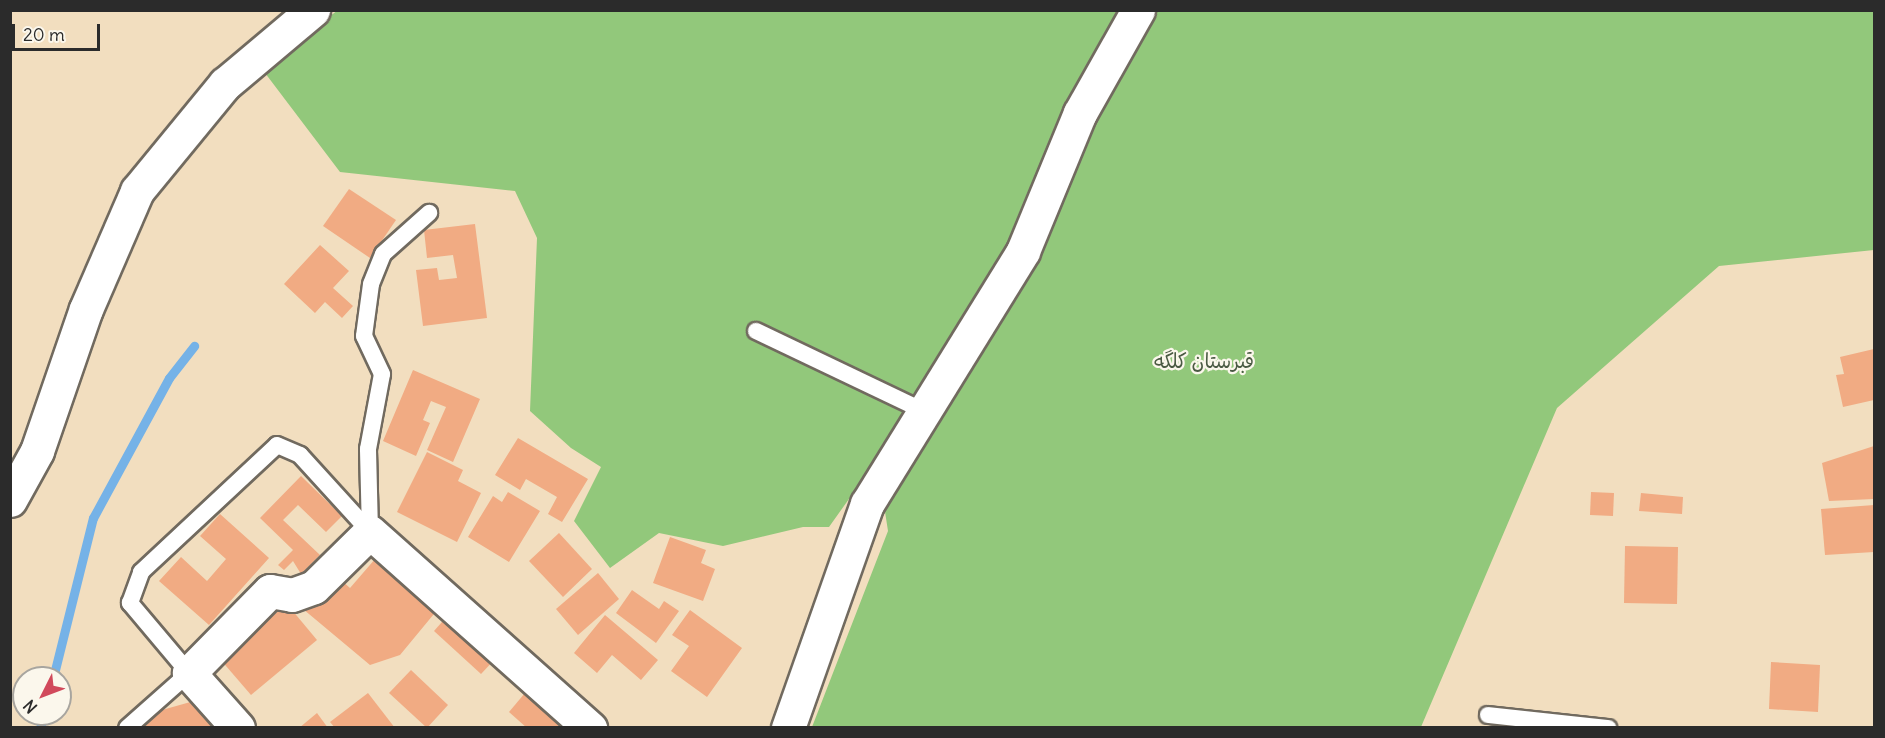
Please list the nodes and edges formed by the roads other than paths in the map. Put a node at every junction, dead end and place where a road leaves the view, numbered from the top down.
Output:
1 (313, 10) edge
2 (1138, 10) edge
3 (429, 213) dead end
4 (756, 331) dead end
5 (926, 412) junction
6 (10, 500) edge
7 (370, 532) junction
8 (189, 673) junction
9 (1488, 715) dead end
10 (127, 728) edge
11 (238, 728) edge
12 (590, 728) edge
13 (788, 728) edge
14 (1608, 728) edge

1 - 6 street
2 - 5 street
3 - 7 lane
4 - 5 lane
5 - 13 street
7 - 8 street
7 - 8 lane
7 - 12 street
8 - 10 lane
8 - 11 street
9 - 14 lane

